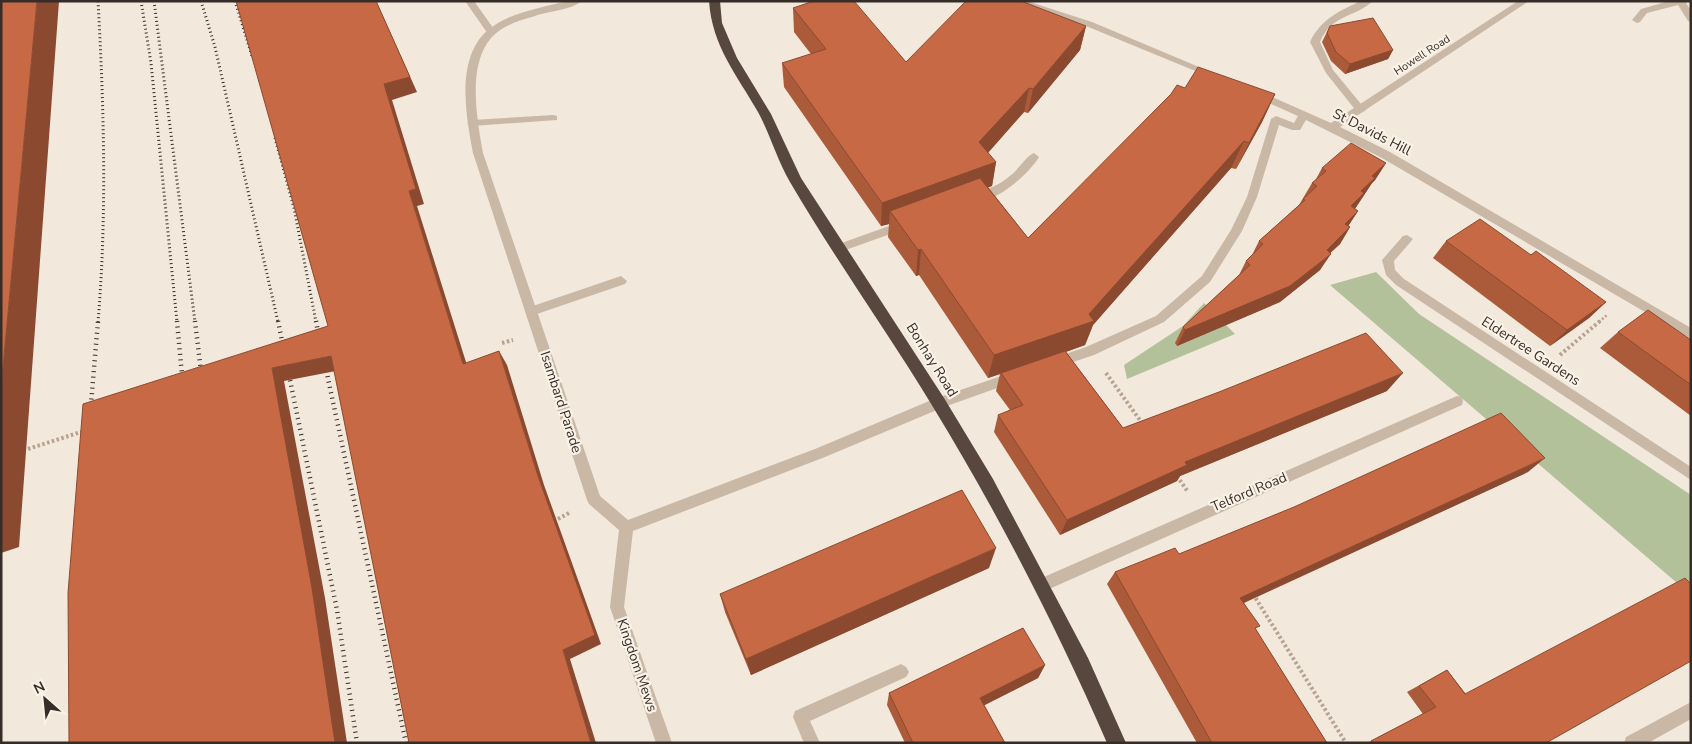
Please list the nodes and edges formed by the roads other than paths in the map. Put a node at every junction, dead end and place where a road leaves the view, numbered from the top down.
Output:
1 (469, 1) edge
2 (578, 1) edge
3 (714, 1) edge
4 (1017, 1) edge
5 (1369, 1) edge
6 (1525, 1) edge
7 (1680, 1) edge
8 (1691, 19) edge
9 (1637, 20) dead end
10 (491, 32) junction
11 (1222, 79) edge
12 (1250, 91) edge
13 (1361, 110) junction
14 (1304, 115) junction
15 (553, 118) dead end
16 (472, 123) junction
17 (1332, 127) junction
18 (1034, 157) dead end
19 (969, 201) edge
20 (915, 221) edge
21 (1407, 239) dead end
22 (840, 248) junction
23 (621, 280) dead end
24 (531, 311) junction
25 (1691, 334) edge
26 (1044, 367) edge
27 (1025, 373) edge
28 (1457, 401) dead end
29 (938, 403) junction
30 (1691, 474) edge
31 (626, 527) junction
32 (1042, 585) junction
33 (900, 672) dead end
34 (1691, 710) edge
35 (664, 743) edge
36 (812, 743) edge
37 (1117, 743) edge
38 (1632, 743) edge

1 - 10 street
2 - 10 street
3 - 22 highway, Bonhay Road
4 - 11 street
5 - 13 street
6 - 13 street, Howell Road
7 - 8 street
7 - 9 street
10 - 16 street, Isambard Parade
12 - 14 street, St Davids Hill
13 - 17 street, Howell Road
14 - 17 street, St Davids Hill
14 - 26 street
15 - 16 street
16 - 24 street, Isambard Parade
17 - 25 street, St Davids Hill
18 - 19 street
20 - 22 street
21 - 30 street, Eldertree Gardens
22 - 29 highway, Bonhay Road
23 - 24 street
24 - 31 street, Isambard Parade
27 - 29 street
28 - 32 street, Telford Road
29 - 31 street
29 - 32 highway, Bonhay Road
31 - 35 street, Kingdom Mews
32 - 37 highway, Bonhay Road
33 - 36 street
34 - 38 street

